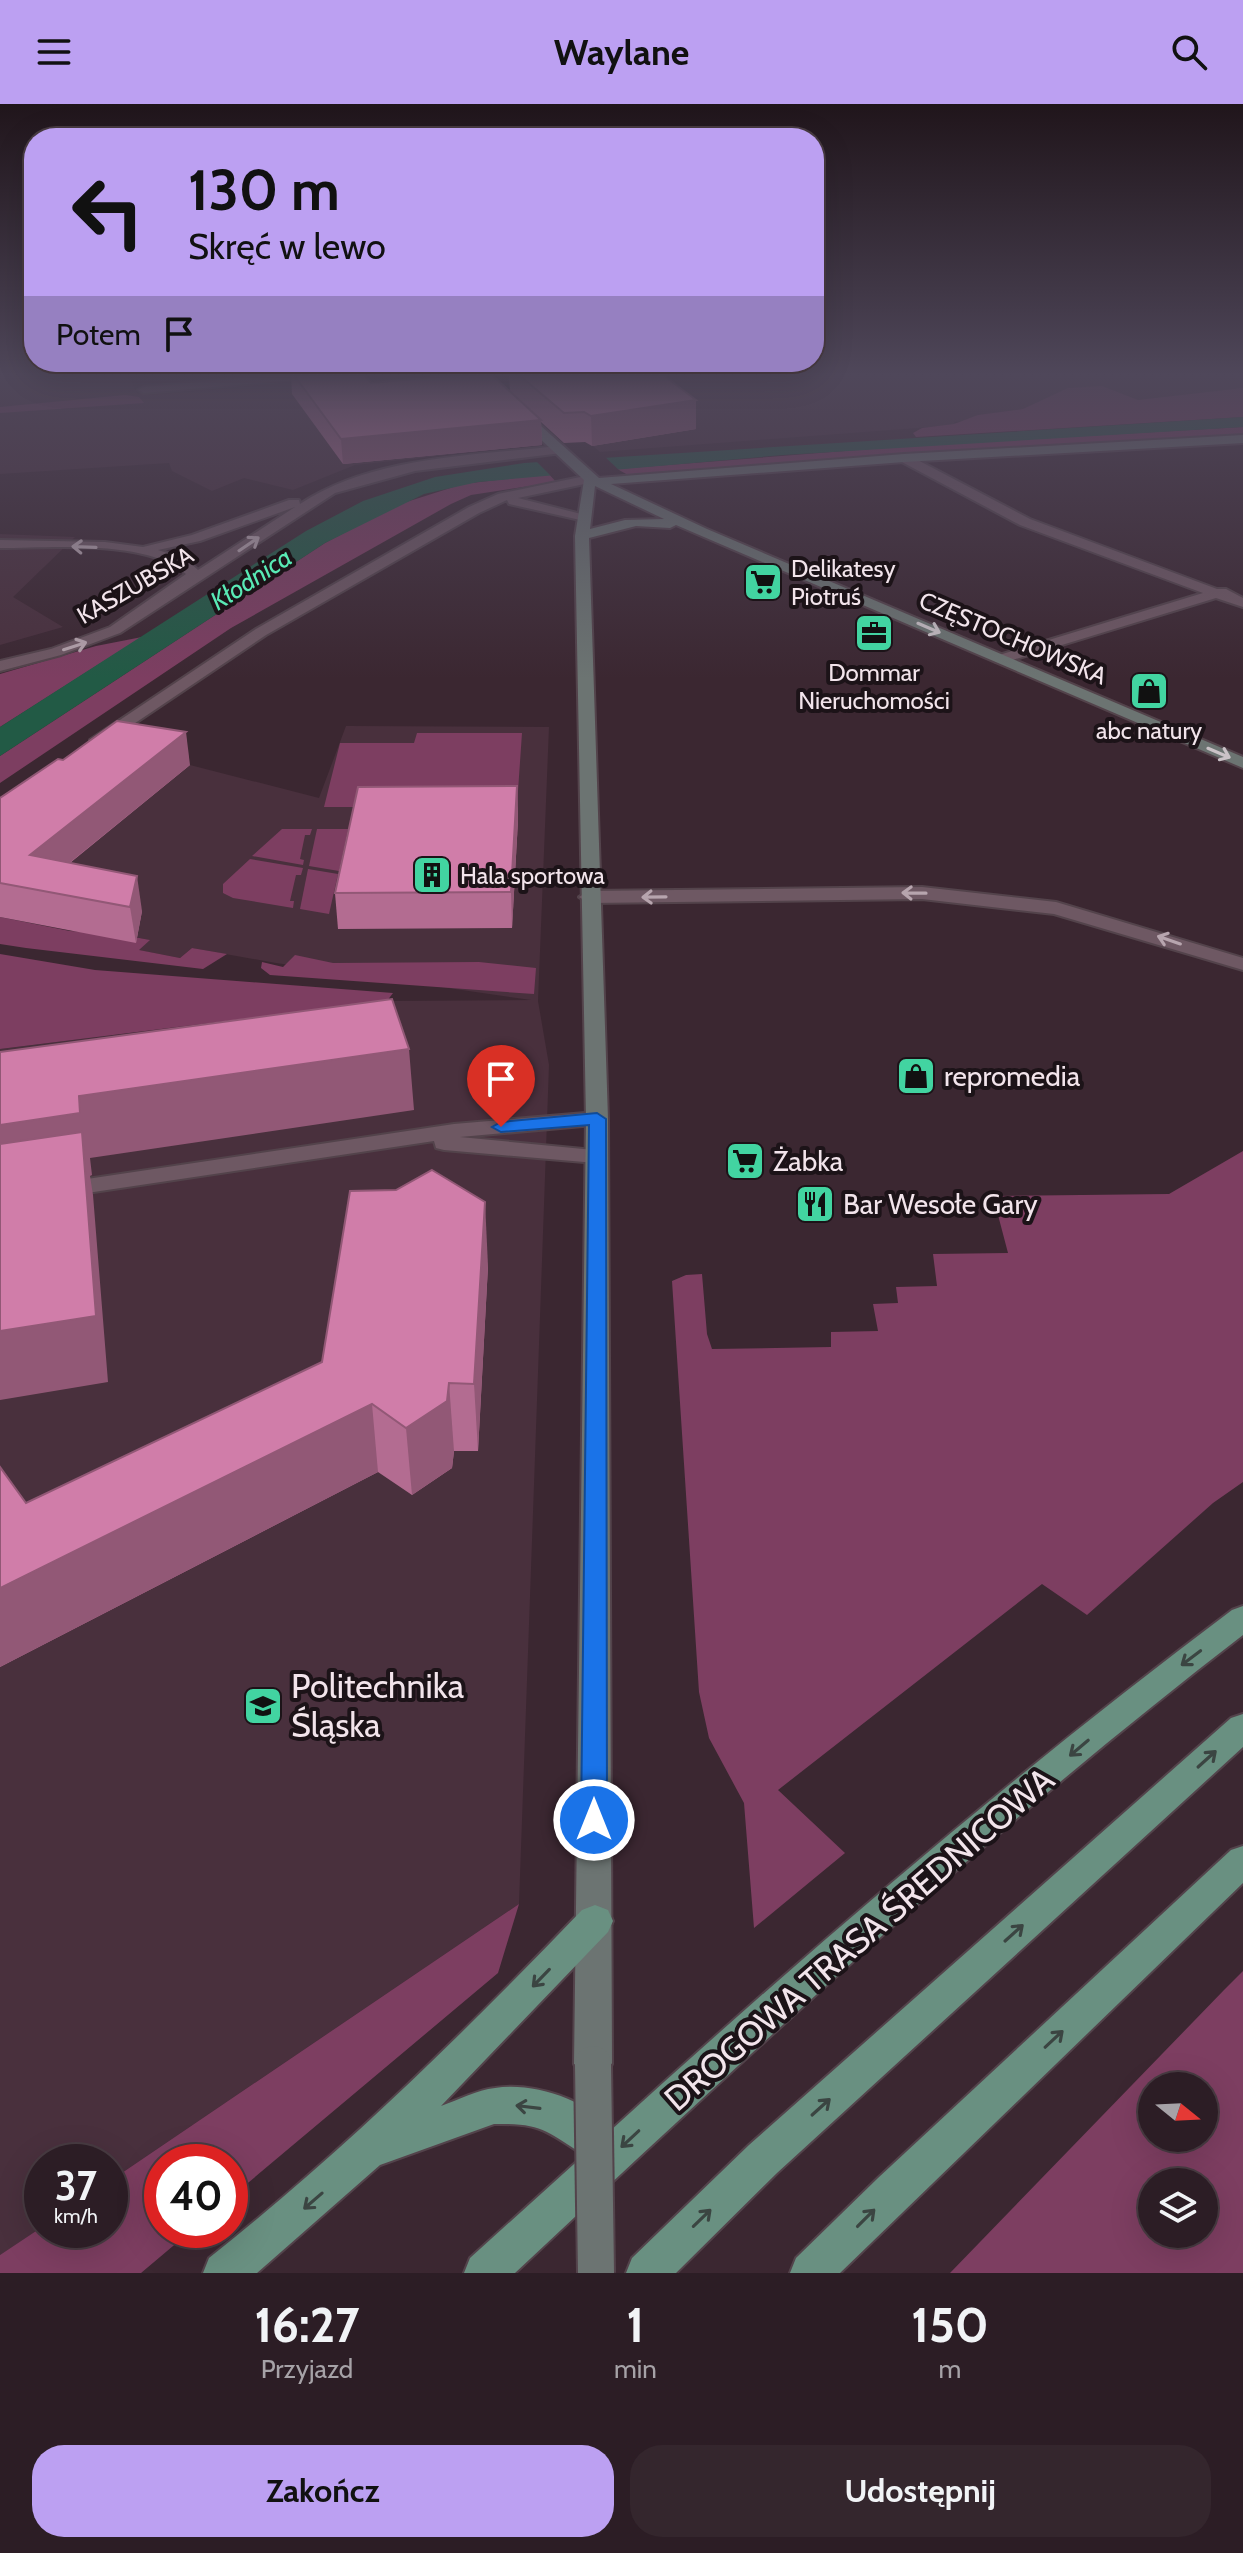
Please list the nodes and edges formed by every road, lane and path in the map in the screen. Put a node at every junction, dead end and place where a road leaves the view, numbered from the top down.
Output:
1 (380, 476) edge
2 (587, 476) edge
3 (692, 476) edge
4 (938, 476) edge
5 (683, 477) junction
6 (590, 479) junction
7 (330, 490) junction
8 (628, 497) junction
9 (487, 503) junction
10 (592, 518) junction
11 (702, 532) junction
12 (0, 544) edge
13 (139, 548) junction
14 (1243, 585) edge
15 (184, 587) junction
16 (1216, 593) junction
17 (1243, 603) edge
18 (1001, 659) junction
19 (0, 666) edge
20 (86, 748) edge
21 (1243, 763) edge
22 (589, 897) junction
23 (1243, 964) edge
24 (597, 1119) junction
25 (385, 1142) junction
26 (596, 1156) junction
27 (0, 1199) edge
28 (1243, 1618) edge
29 (1243, 1727) edge
30 (1243, 1861) edge
31 (595, 1921) junction
32 (595, 2141) junction
33 (372, 2150) junction
34 (224, 2273) edge
35 (485, 2273) edge
36 (596, 2273) edge
37 (647, 2273) edge
38 (811, 2273) edge

1 - 7 street, KASZUBSKA
2 - 6 street, CZĘSTOCHOWSKA
3 - 5 street
4 - 16 street
5 - 6 street
5 - 8 street
6 - 8 street, CZĘSTOCHOWSKA
6 - 9 street
6 - 10 street
7 - 13 street
15 -> 7 street, KASZUBSKA
8 - 10 street
8 - 11 street, CZĘSTOCHOWSKA
9 - 10 street
9 - 20 street
10 - 11 street
10 - 22 street
11 -> 18 street, CZĘSTOCHOWSKA
13 -> 12 street
13 - 15 street
14 - 16 street
19 -> 15 street, KASZUBSKA
16 - 17 street
16 - 18 street
18 -> 21 street, CZĘSTOCHOWSKA
23 -> 22 street
22 - 24 street
24 - 25 street
24 - 26 street
25 - 26 street
25 - 27 street
26 - 31 street
28 -> 35 main road, DROGOWA TRASA ŚREDNICOWA
37 -> 29 main road
38 -> 30 main road
31 - 32 street, bridge
31 -> 33 main road
32 -> 33 main road
32 - 36 street, bridge
33 -> 34 main road

